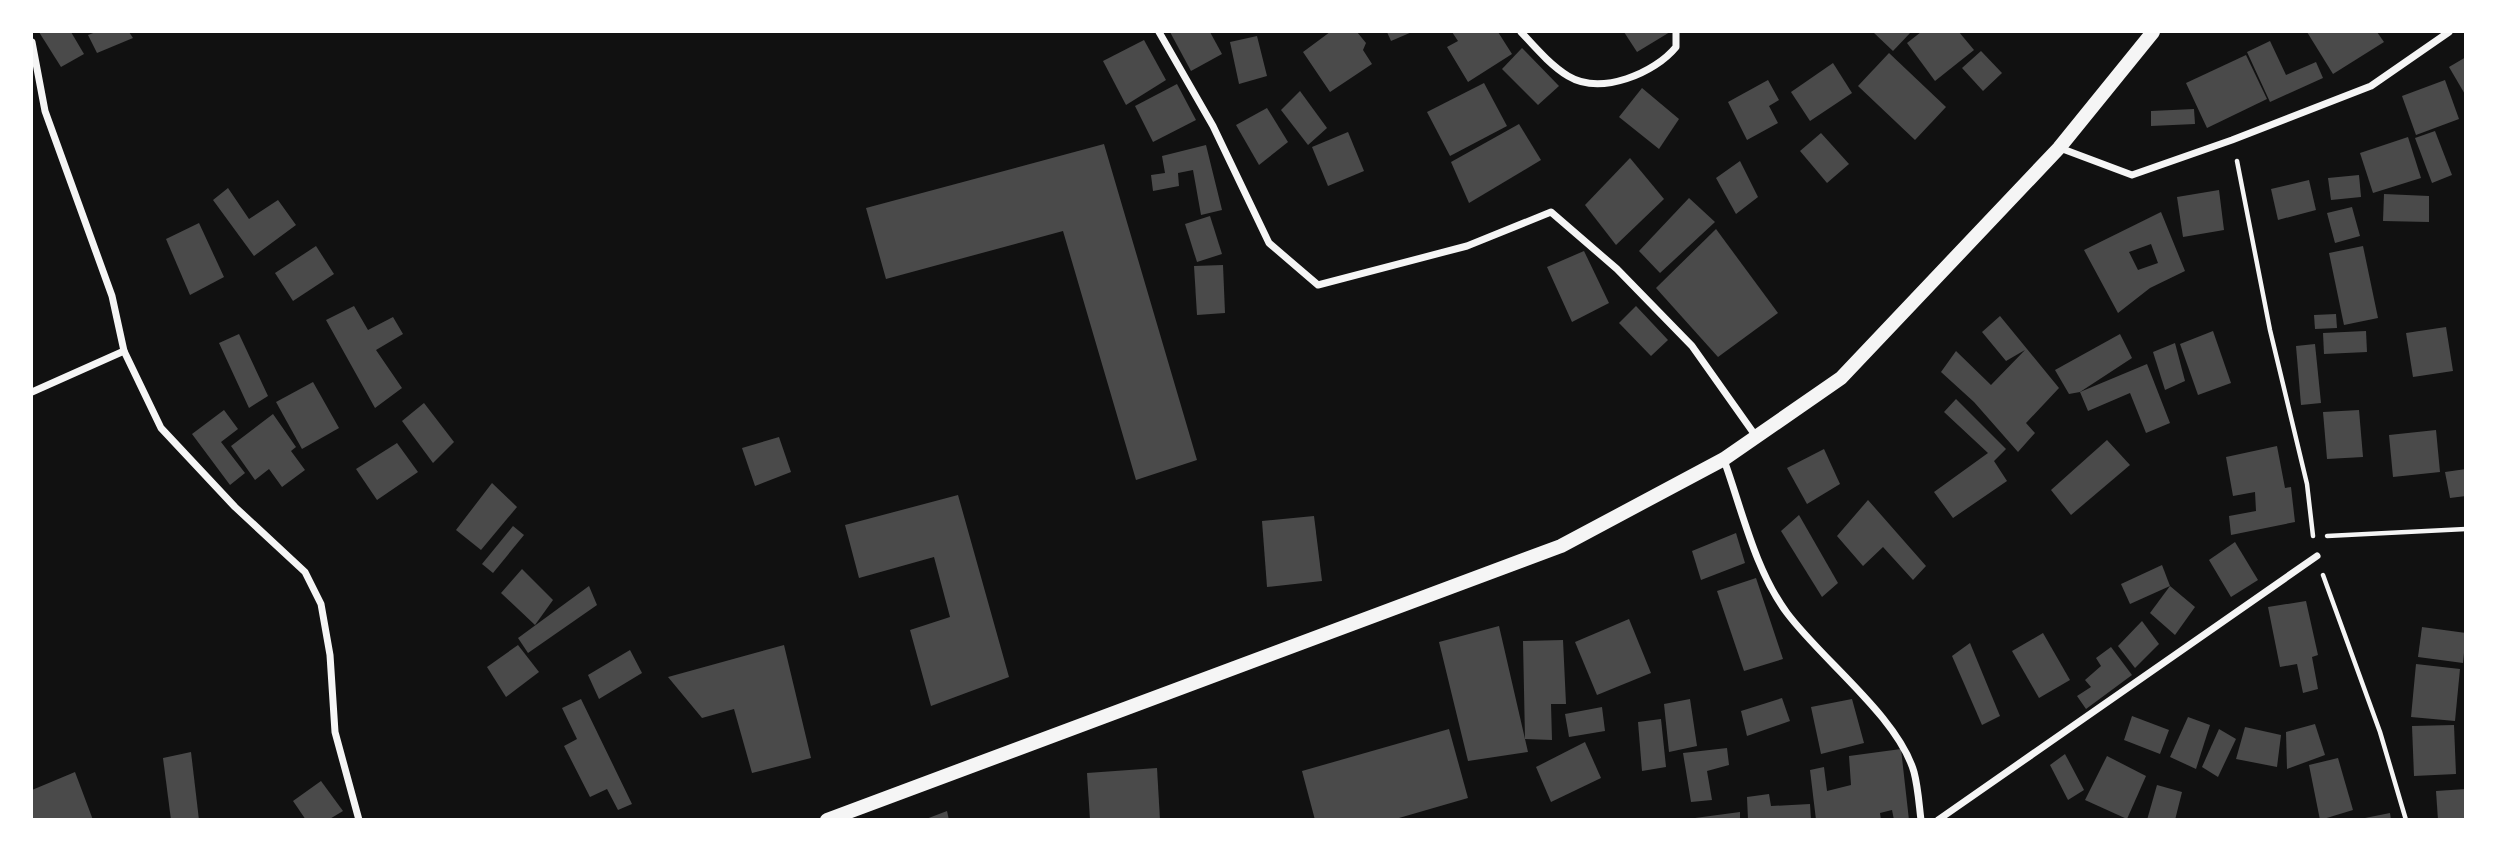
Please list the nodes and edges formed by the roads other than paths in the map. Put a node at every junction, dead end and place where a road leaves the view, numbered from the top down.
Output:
1 (1159, 32) edge
2 (1521, 32) edge
3 (1676, 32) edge
4 (2153, 32) edge
5 (2449, 32) edge
6 (32, 43) edge
7 (2059, 148) junction
8 (124, 351) junction
9 (32, 392) edge
10 (1755, 435) junction
11 (1724, 459) junction
12 (2316, 556) road end
13 (359, 820) edge
14 (827, 820) edge
15 (1922, 820) edge
16 (1938, 820) edge

1 - 10 street
2 - 3 street
4 - 7 main road
5 - 7 street
6 - 8 street
7 - 10 main road
8 - 9 street
8 - 13 street
10 - 11 main road
11 - 14 main road
11 - 15 street
12 - 16 street

